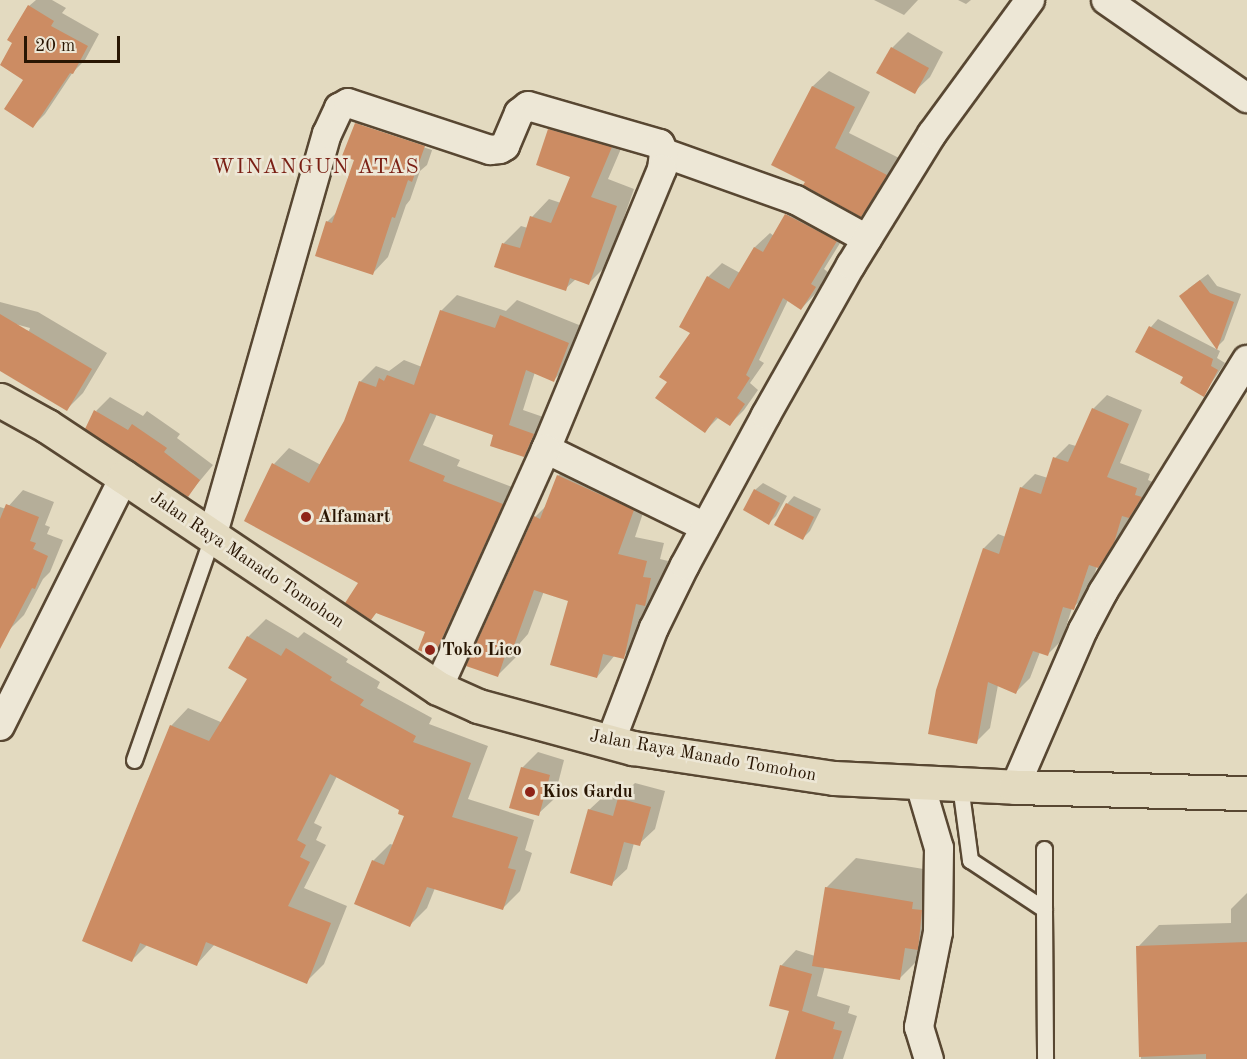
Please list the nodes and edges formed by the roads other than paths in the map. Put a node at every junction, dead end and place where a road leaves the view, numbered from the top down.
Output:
1 (1030, 0) edge
2 (1106, 0) edge
3 (1247, 98) edge
4 (664, 153) junction
5 (867, 239) junction
6 (1247, 360) edge
7 (0, 400) edge
8 (546, 449) junction
9 (124, 477) junction
10 (705, 527) junction
11 (212, 537) junction
12 (438, 688) junction
13 (0, 726) edge
14 (610, 743) junction
15 (134, 760) dead end
16 (920, 783) junction
17 (960, 785) junction
18 (1016, 788) junction
19 (1247, 793) edge
20 (1044, 849) dead end
21 (1044, 909) junction
22 (919, 1027) junction
23 (910, 1059) edge
24 (929, 1059) edge
25 (1045, 1059) edge

1 - 5 street
2 - 3 street
4 - 5 street
4 - 8 street
4 - 11 street
5 - 10 street
6 - 18 street
7 - 9 highway, Jalan Raya Manado Tomohon
8 - 10 street
8 - 12 street
9 - 11 highway, Jalan Raya Manado Tomohon
9 - 13 street
10 - 14 street
11 - 12 highway, Jalan Raya Manado Tomohon
11 - 15 lane
12 - 14 highway, Jalan Raya Manado Tomohon
14 - 16 highway, Jalan Raya Manado Tomohon
16 - 17 highway, Jalan Raya Manado Tomohon
16 - 22 street
17 - 18 highway, Jalan Raya Manado Tomohon
17 - 21 lane
18 - 19 highway, Jalan Raya Manado Tomohon
20 - 21 lane
21 - 25 lane
22 - 23 street
22 - 24 street

